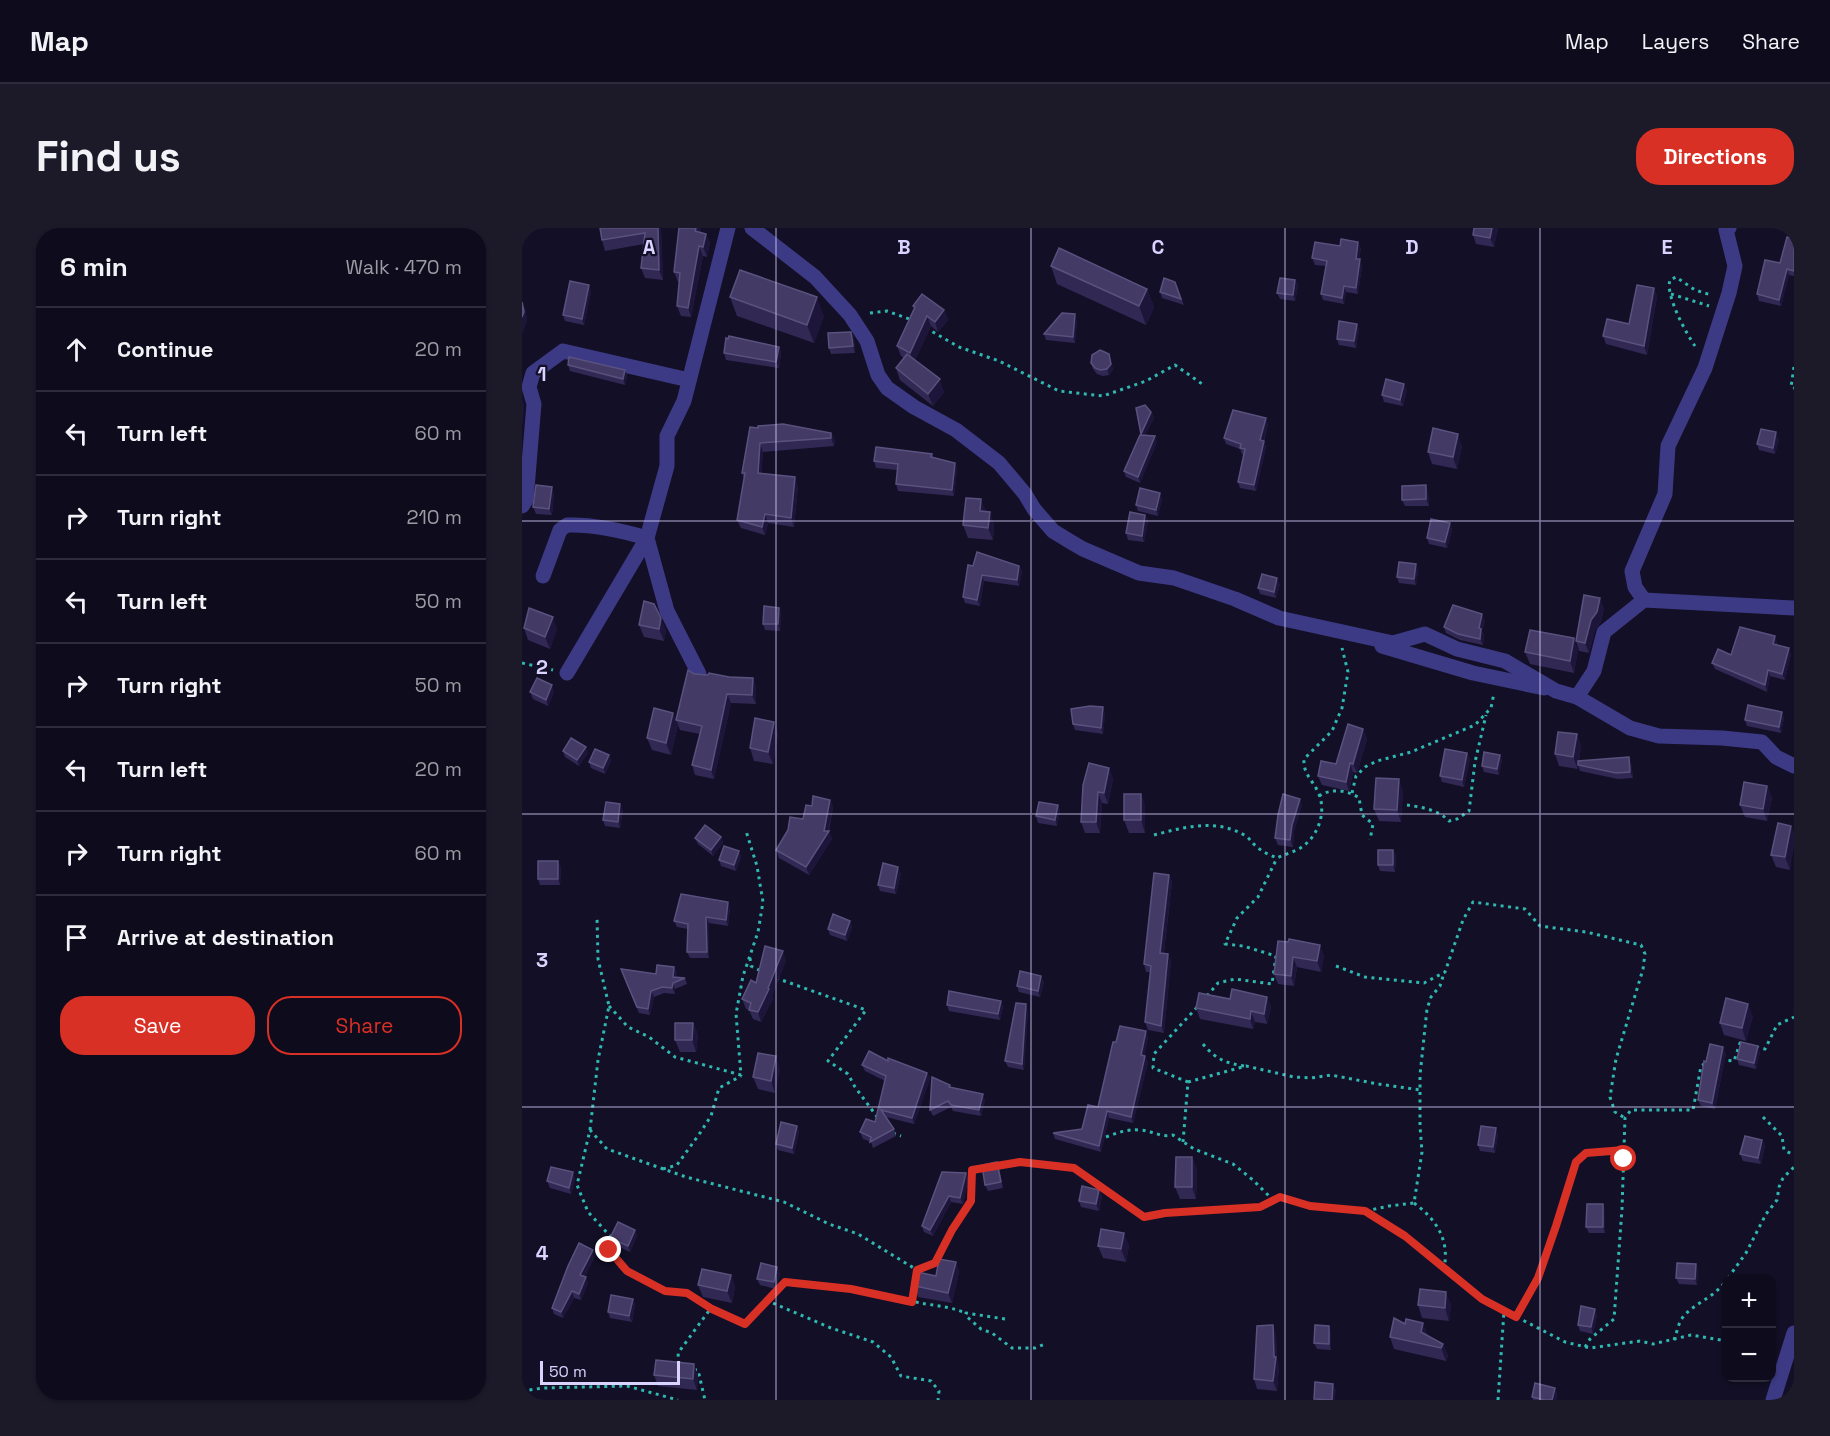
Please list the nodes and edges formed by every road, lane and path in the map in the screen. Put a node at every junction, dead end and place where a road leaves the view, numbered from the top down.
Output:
1 (728, 228) edge
2 (752, 228) edge
3 (1729, 228) edge
4 (1671, 294) junction
5 (1724, 305) junction
6 (850, 315) junction
7 (1707, 363) junction
8 (1794, 367) edge
9 (689, 380) junction
10 (1205, 386) dead end
11 (1794, 388) edge
12 (522, 506) edge
13 (646, 538) junction
14 (543, 576) dead end
15 (1644, 600) junction
16 (1794, 608) edge
17 (1335, 630) junction
18 (522, 663) edge
19 (567, 673) joint
20 (699, 674) edge
21 (1497, 679) junction
22 (1556, 691) junction
23 (1577, 697) junction
24 (1487, 714) junction
25 (1794, 766) edge
26 (1352, 793) junction
27 (1319, 796) junction
28 (1407, 805) dead end
29 (746, 831) dead end
30 (1154, 835) dead end
31 (1370, 840) dead end
32 (1277, 858) junction
33 (597, 917) dead end
34 (750, 956) junction
35 (1336, 966) dead end
36 (761, 971) edge
37 (1444, 972) junction
38 (772, 976) edge
39 (609, 1006) junction
40 (1794, 1017) edge
41 (1203, 1044) dead end
42 (1245, 1066) junction
43 (741, 1076) junction
44 (1188, 1082) junction
45 (1421, 1090) junction
46 (1763, 1117) dead end
47 (1625, 1118) junction
48 (881, 1122) edge
49 (590, 1130) junction
50 (888, 1130) edge
51 (901, 1136) dead end
52 (1106, 1137) dead end
53 (1183, 1142) junction
54 (1624, 1150) junction
55 (1794, 1155) edge
56 (1794, 1167) edge
57 (662, 1169) junction
58 (1273, 1200) junction
59 (1414, 1203) junction
60 (1365, 1211) junction
61 (1444, 1268) junction
62 (917, 1270) junction
63 (1731, 1274) edge
64 (1722, 1288) edge
65 (768, 1301) junction
66 (912, 1302) junction
67 (712, 1309) junction
68 (1504, 1311) junction
69 (966, 1312) junction
70 (1516, 1317) junction
71 (1005, 1318) dead end
72 (1794, 1333) edge
73 (1674, 1340) junction
74 (1722, 1340) edge
75 (1045, 1344) dead end
76 (1586, 1347) junction
77 (679, 1368) edge
78 (689, 1369) edge
79 (522, 1391) edge
80 (678, 1400) edge
81 (705, 1400) edge
82 (938, 1400) edge
83 (1498, 1400) edge
84 (1773, 1400) edge

1 - 9 street
2 - 6 street
3 - 5 street
4 - 5 path
4 - 5 path
4 - 7 path
5 - 7 street
6 - 10 path
6 - 17 street
7 - 15 street
8 - 11 path
9 - 12 street
9 - 13 street
13 - 14 street
13 - 19 street
13 - 20 street
15 - 16 street
15 - 23 street
17 - 21 street
17 - 22 street
17 - 27 path
18 - 19 path
21 - 22 street
21 - 24 path
22 - 23 street
23 - 25 street
24 - 26 path
24 - 28 path
26 - 27 path
26 - 31 path
27 - 32 path
29 - 34 path
30 - 32 path
32 - 44 path
33 - 39 path
34 - 36 path
34 - 43 path
35 - 37 path
37 - 45 path
37 - 47 path
38 - 48 path
39 - 43 path
39 - 49 path
40 - 47 path
41 - 42 path
42 - 44 path
42 - 45 path
43 - 57 path
44 - 53 path
45 - 59 path
46 - 55 path
47 - 54 path
49 - 57 path
49 - 67 path
50 - 51 path
52 - 53 path
53 - 58 path
54 - 70 path
54 - 76 path
56 - 63 path
57 - 62 path
58 - 60 path
58 - 62 path
59 - 60 path
59 - 61 path
60 - 61 path
61 - 68 path
62 - 66 path
64 - 73 path
65 - 66 path
65 - 67 path
65 - 82 path
66 - 69 path
67 - 77 path
68 - 70 path
68 - 83 path
69 - 71 path
69 - 75 path
70 - 76 path
72 - 84 street
73 - 74 path
73 - 76 path
78 - 81 path
79 - 80 path

